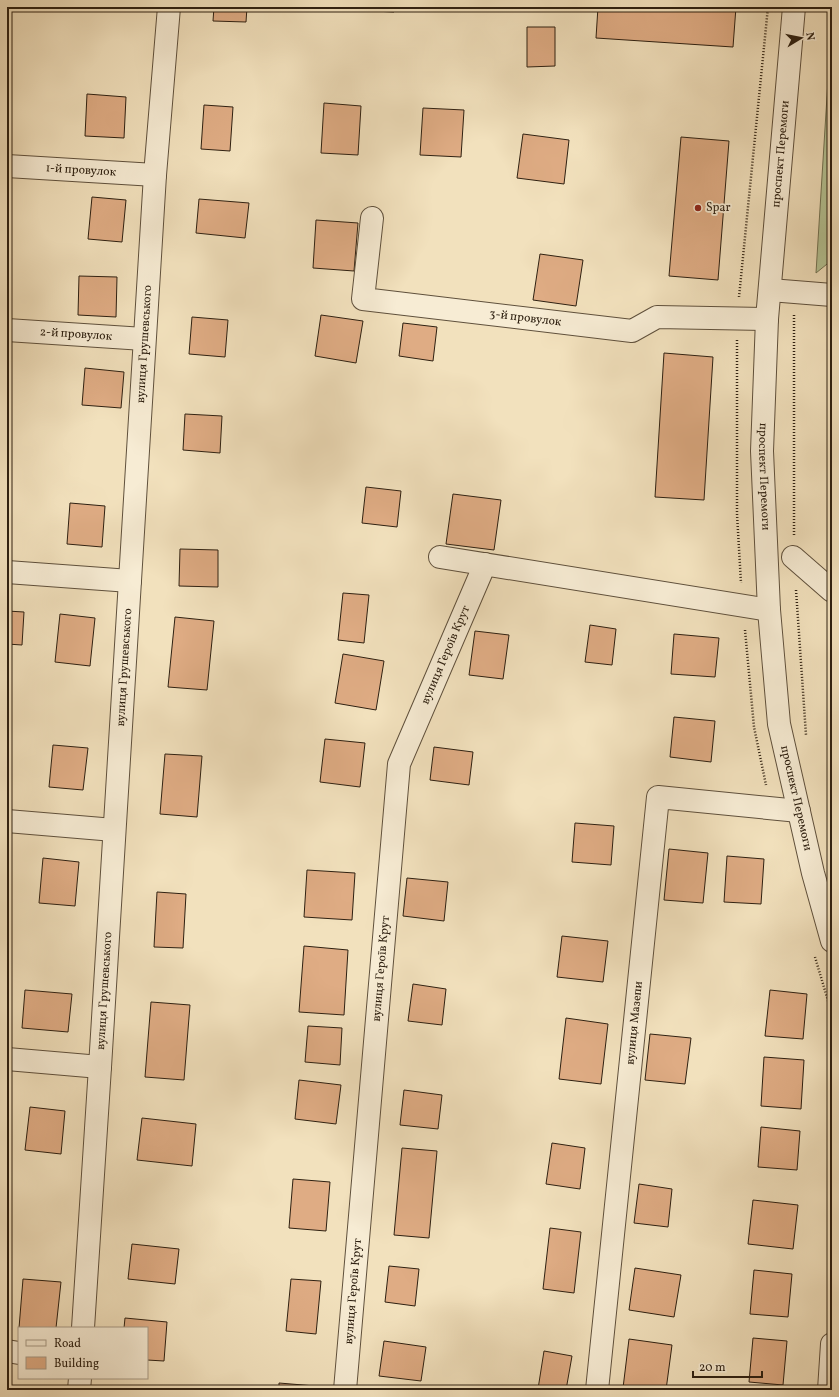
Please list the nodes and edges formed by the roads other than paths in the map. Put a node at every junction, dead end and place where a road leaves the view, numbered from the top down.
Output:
1 (169, 7) edge
2 (794, 7) edge
3 (7, 166) edge
4 (155, 175) junction
5 (372, 218) dead end
6 (770, 290) junction
7 (832, 295) edge
8 (767, 319) junction
9 (7, 330) edge
10 (144, 339) junction
11 (440, 557) dead end
12 (794, 557) road end
13 (485, 564) junction
14 (7, 572) edge
15 (130, 581) junction
16 (832, 591) edge
17 (769, 610) junction
18 (800, 811) junction
19 (7, 821) edge
20 (114, 830) junction
21 (823, 871) edge
22 (832, 941) edge
23 (7, 1059) edge
24 (100, 1067) junction
25 (83, 1327) edge
26 (832, 1344) edge
27 (7, 1352) edge
28 (18, 1353) edge
29 (80, 1379) edge
30 (79, 1390) edge
31 (345, 1390) edge
32 (597, 1390) edge
33 (829, 1390) edge

1 - 4 street, вулиця Грушевського
2 - 6 street, проспект Перемоги
3 - 4 street, 1-й провулок
4 - 10 street, вулиця Грушевського
5 - 8 street, 3-й провулок
6 - 7 street
6 - 8 street, проспект Перемоги
8 - 17 street, проспект Перемоги
9 - 10 street, 2-й провулок
10 - 15 street, вулиця Грушевського
11 - 13 street
12 - 16 street
13 - 17 street
13 - 31 street, вулиця Героїв Крут
14 - 15 street
15 - 20 street, вулиця Грушевського
17 - 18 street, проспект Перемоги
18 - 21 street, проспект Перемоги
18 - 32 street, вулиця Мазепи
19 - 20 street
20 - 24 street, вулиця Грушевського
21 - 22 street, проспект Перемоги
23 - 24 street
24 - 25 street, вулиця Грушевського
26 - 33 street
27 - 28 street
29 - 30 street

